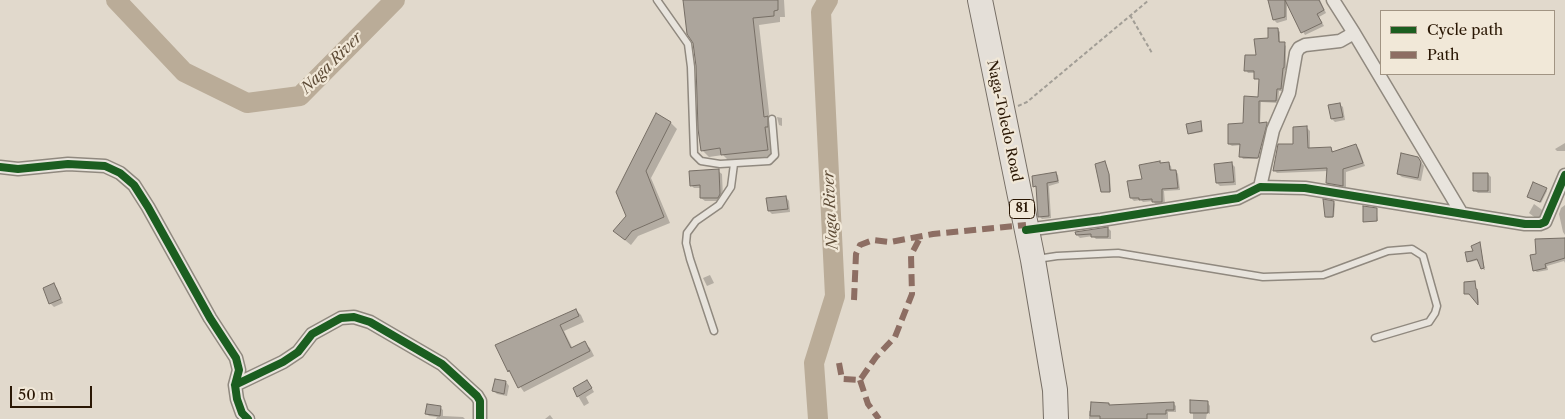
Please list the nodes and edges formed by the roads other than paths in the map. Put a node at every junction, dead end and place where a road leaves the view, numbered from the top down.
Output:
1 (657, 0) edge
2 (980, 0) edge
3 (1333, 0) edge
4 (1354, 33) junction
5 (772, 119) dead end
6 (734, 164) junction
7 (0, 167) edge
8 (1565, 175) edge
9 (1260, 187) junction
10 (1462, 214) junction
11 (1026, 230) junction
12 (1033, 260) junction
13 (714, 331) dead end
14 (1375, 338) dead end
15 (234, 385) junction
16 (248, 419) edge
17 (480, 419) edge
18 (1056, 419) edge

1 - 6 lane
2 - 11 highway, Naga-Toledo Road / 81
3 - 4 street
4 - 9 street
4 - 10 street
5 - 6 lane
6 - 13 lane
7 - 15 street
8 - 10 street
9 - 10 street
9 - 11 street
11 - 12 highway, Naga-Toledo Road / 81
12 - 14 lane
12 - 18 highway, Naga-Toledo Road / 81
15 - 16 street
15 - 17 street

